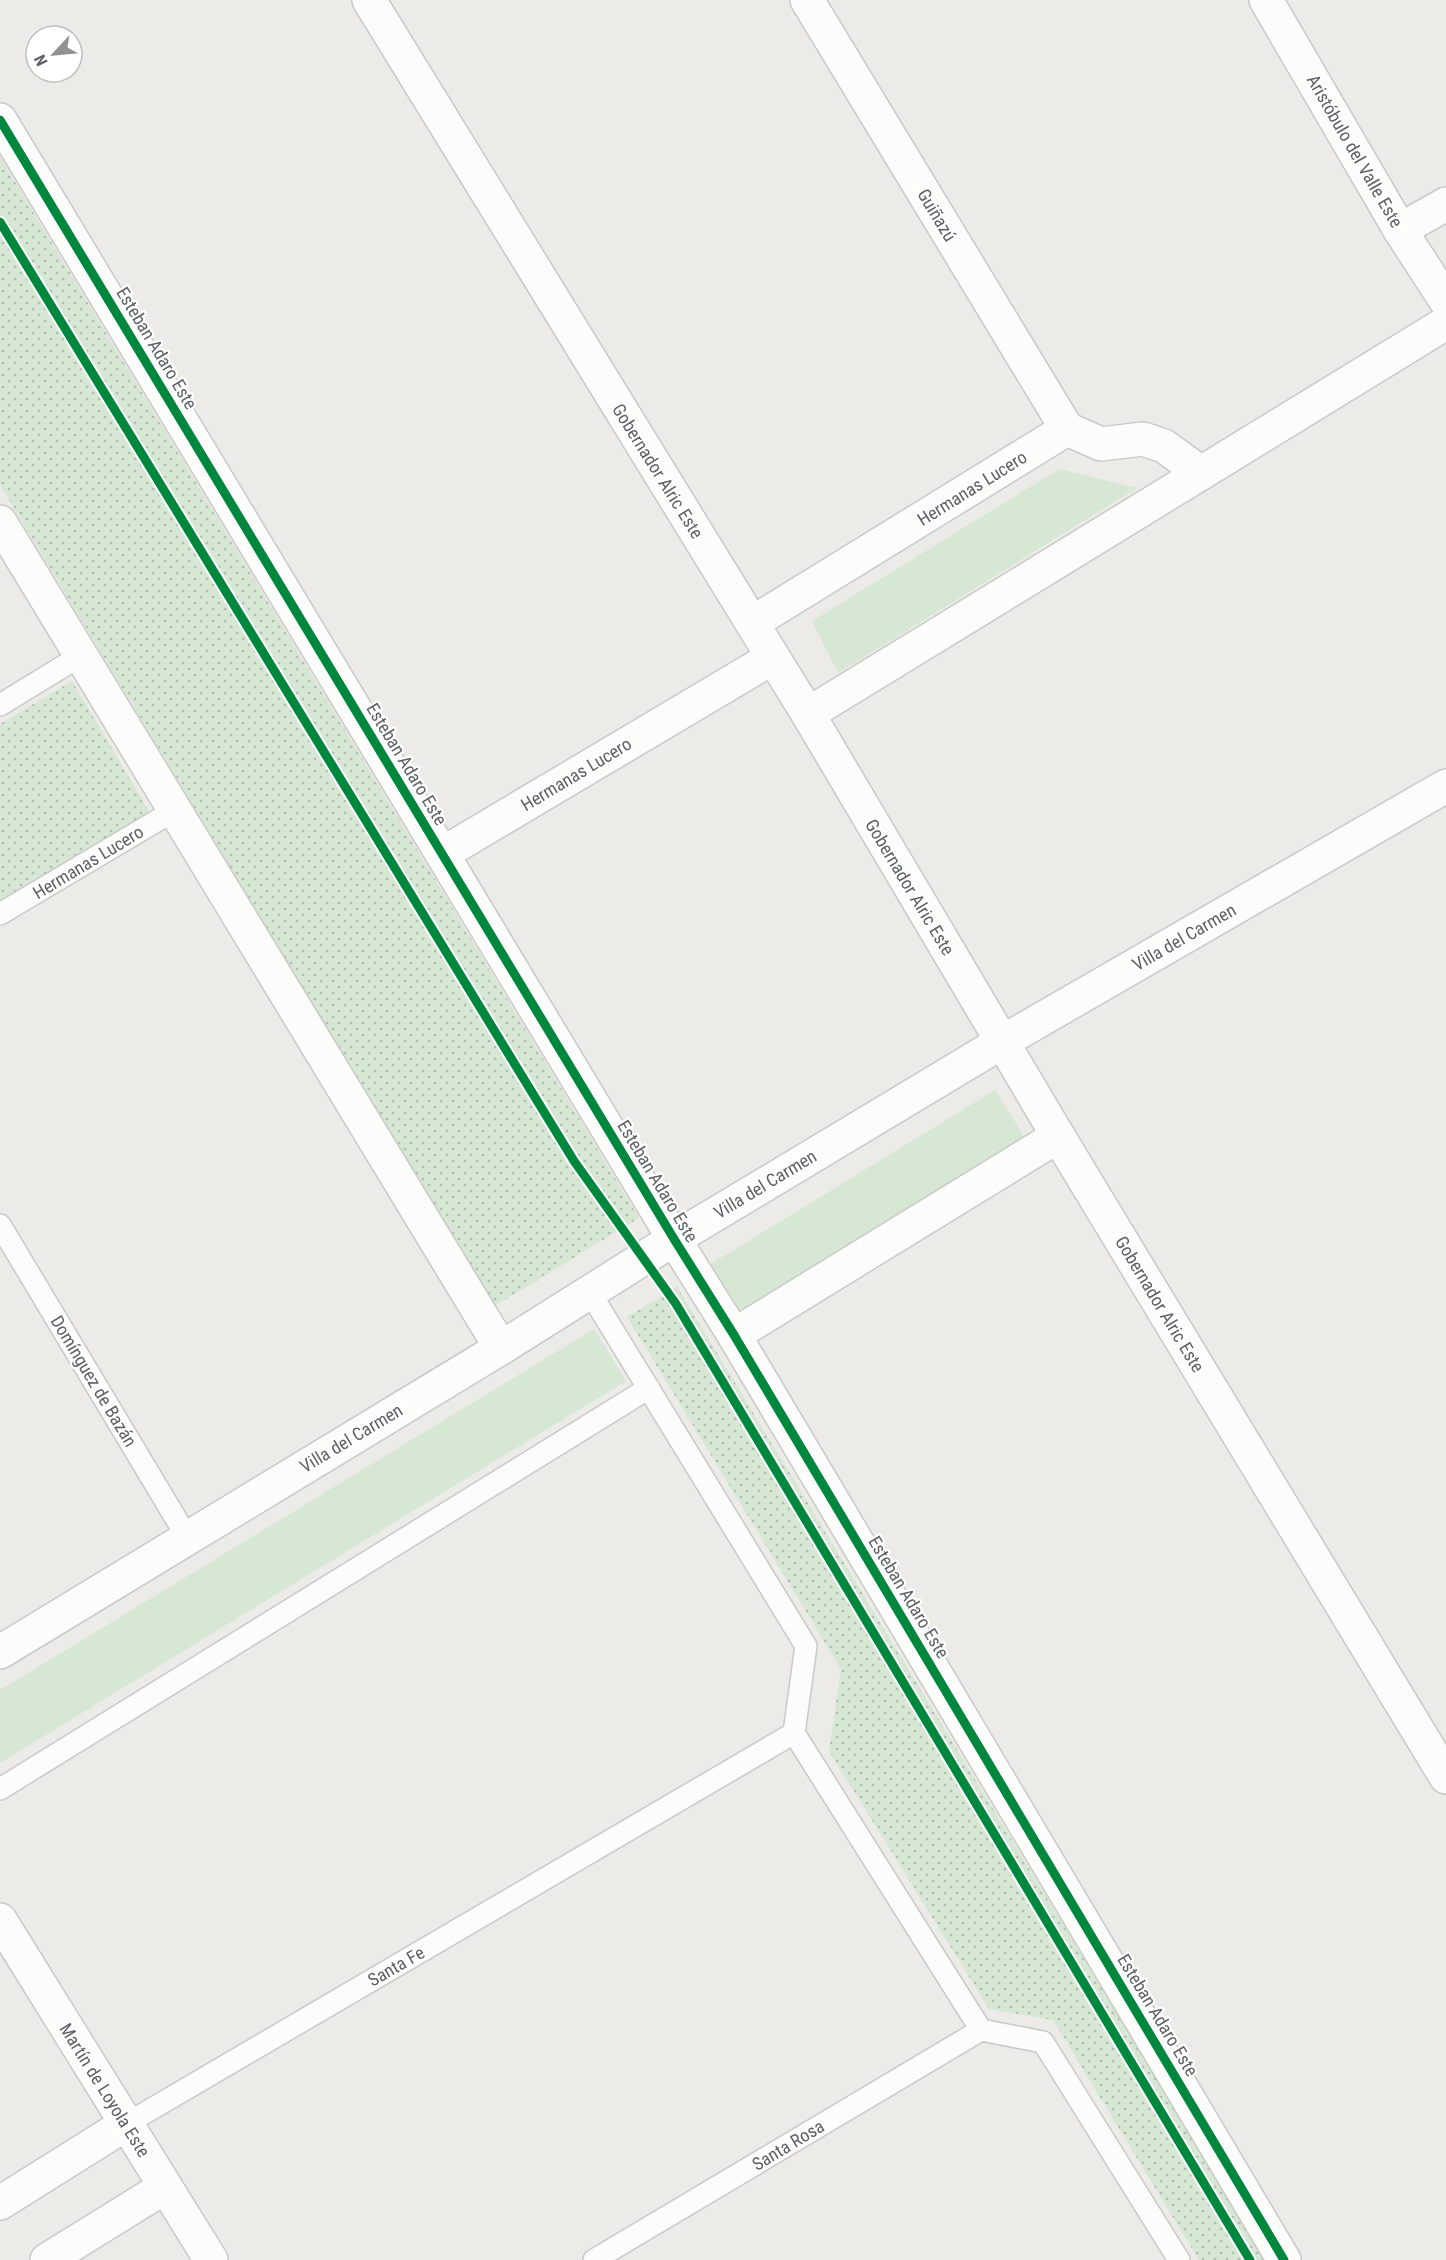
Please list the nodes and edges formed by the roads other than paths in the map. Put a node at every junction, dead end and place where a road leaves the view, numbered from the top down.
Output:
1 (369, 0) edge
2 (807, 0) edge
3 (1266, 0) edge
4 (0, 120) edge
5 (1446, 204) edge
6 (1400, 230) junction
7 (1446, 301) edge
8 (1446, 323) edge
9 (1067, 429) junction
10 (1201, 473) junction
11 (0, 522) edge
12 (752, 623) junction
13 (81, 656) junction
14 (772, 658) junction
15 (0, 705) edge
16 (808, 714) junction
17 (1446, 786) edge
18 (176, 810) junction
19 (442, 854) junction
20 (0, 914) edge
21 (1002, 1042) junction
22 (1058, 1136) junction
23 (0, 1225) edge
24 (674, 1239) junction
25 (589, 1291) junction
26 (734, 1335) junction
27 (501, 1348) junction
28 (648, 1388) junction
29 (187, 1537) junction
30 (0, 1652) edge
31 (794, 1733) junction
32 (1446, 1777) edge
33 (0, 1789) edge
34 (0, 1920) edge
35 (981, 2030) junction
36 (126, 2124) junction
37 (165, 2187) junction
38 (0, 2203) edge
39 (46, 2260) edge
40 (211, 2260) edge
41 (594, 2260) edge
42 (1179, 2260) edge
43 (1284, 2260) edge

1 - 12 street, Gobernador Alric Este
2 - 9 street, Guiñazú
3 - 6 street, Aristóbulo del Valle Este
4 - 19 street, Esteban Adaro Este
5 - 6 street
6 - 7 street, Aristóbulo del Valle Este
8 - 10 street
9 - 10 street
9 - 12 street, Hermanas Lucero
10 - 16 street
11 - 13 street
12 - 14 street, Gobernador Alric Este
13 - 15 lane
13 - 18 street
14 - 16 street, Gobernador Alric Este
14 - 19 street, Hermanas Lucero
16 - 21 street, Gobernador Alric Este
17 - 21 street, Villa del Carmen
18 - 20 lane, Hermanas Lucero
18 - 27 street
19 - 24 street, Esteban Adaro Este
21 - 22 street, Gobernador Alric Este
21 - 24 street, Villa del Carmen
22 - 26 street
22 - 32 street, Gobernador Alric Este
23 - 29 lane, Domínguez de Bazán
24 - 25 street, Villa del Carmen
24 - 26 street, Esteban Adaro Este
25 - 27 street, Villa del Carmen
25 - 28 lane
26 - 43 street, Esteban Adaro Este
27 - 29 street, Villa del Carmen
28 - 31 lane
28 - 33 lane
29 - 30 street, Villa del Carmen
31 - 35 lane
31 - 36 lane, Santa Fe
34 - 36 street, Martín de Loyola Este
35 - 41 lane, Santa Rosa
35 - 42 lane
36 - 37 street, Martín de Loyola Este
36 - 38 street, Santa Fe
37 - 39 street
37 - 40 street, Martín de Loyola Este

